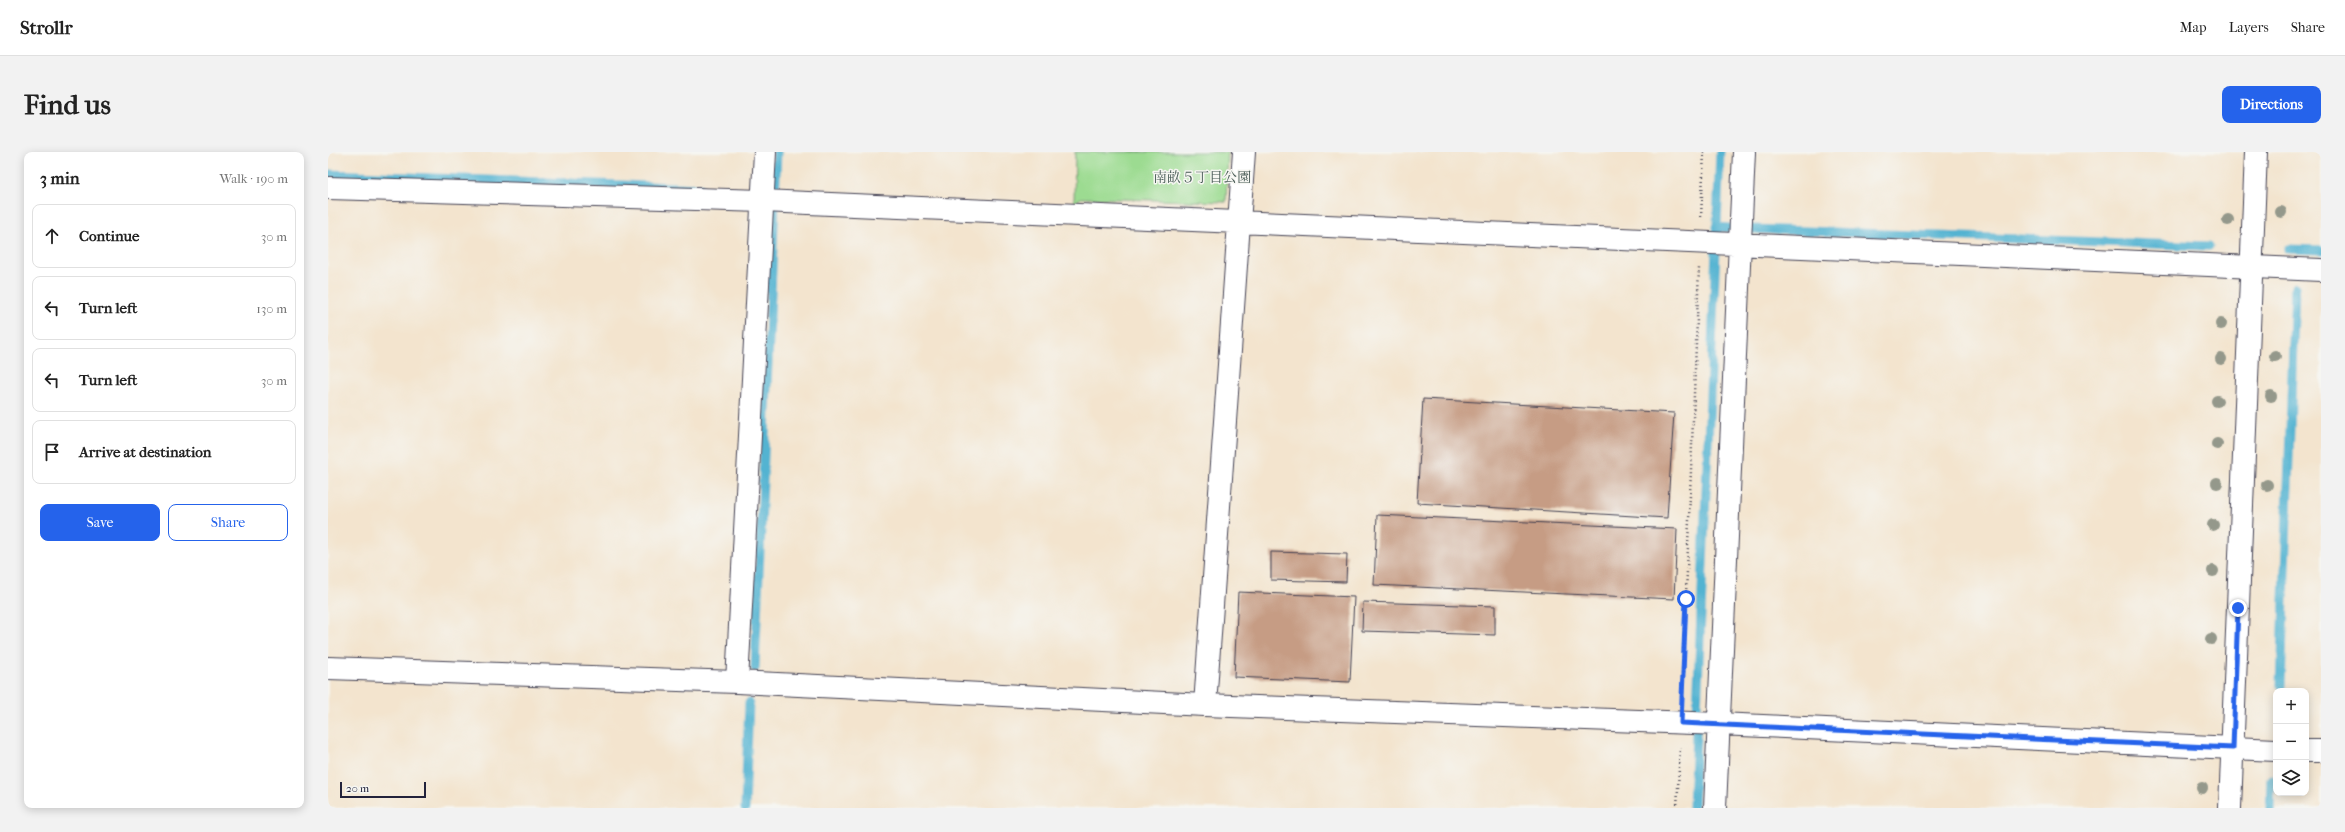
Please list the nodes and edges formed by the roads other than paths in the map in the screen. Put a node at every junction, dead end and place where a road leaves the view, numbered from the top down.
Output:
1 (765, 152) edge
2 (1244, 152) edge
3 (1744, 152) edge
4 (2256, 152) edge
5 (328, 188) edge
6 (768, 197) junction
7 (1241, 215) junction
8 (1735, 245) junction
9 (2251, 268) junction
10 (2321, 270) edge
11 (328, 668) edge
12 (738, 682) junction
13 (1205, 705) junction
14 (1714, 724) junction
15 (2233, 748) junction
16 (2273, 750) edge
17 (2309, 751) edge
18 (2321, 751) edge
19 (1715, 808) edge
20 (2230, 808) edge

1 - 6 street
2 - 7 street
3 - 8 street
4 - 9 street
5 - 6 street
6 - 7 street
6 - 12 street
7 - 8 street
7 - 13 street
8 - 9 street
8 - 14 street
9 - 10 street
9 - 15 street
11 - 12 street
12 - 13 street
13 - 14 street
14 - 15 street
14 - 19 street
15 - 16 street
15 - 20 street
17 - 18 street

